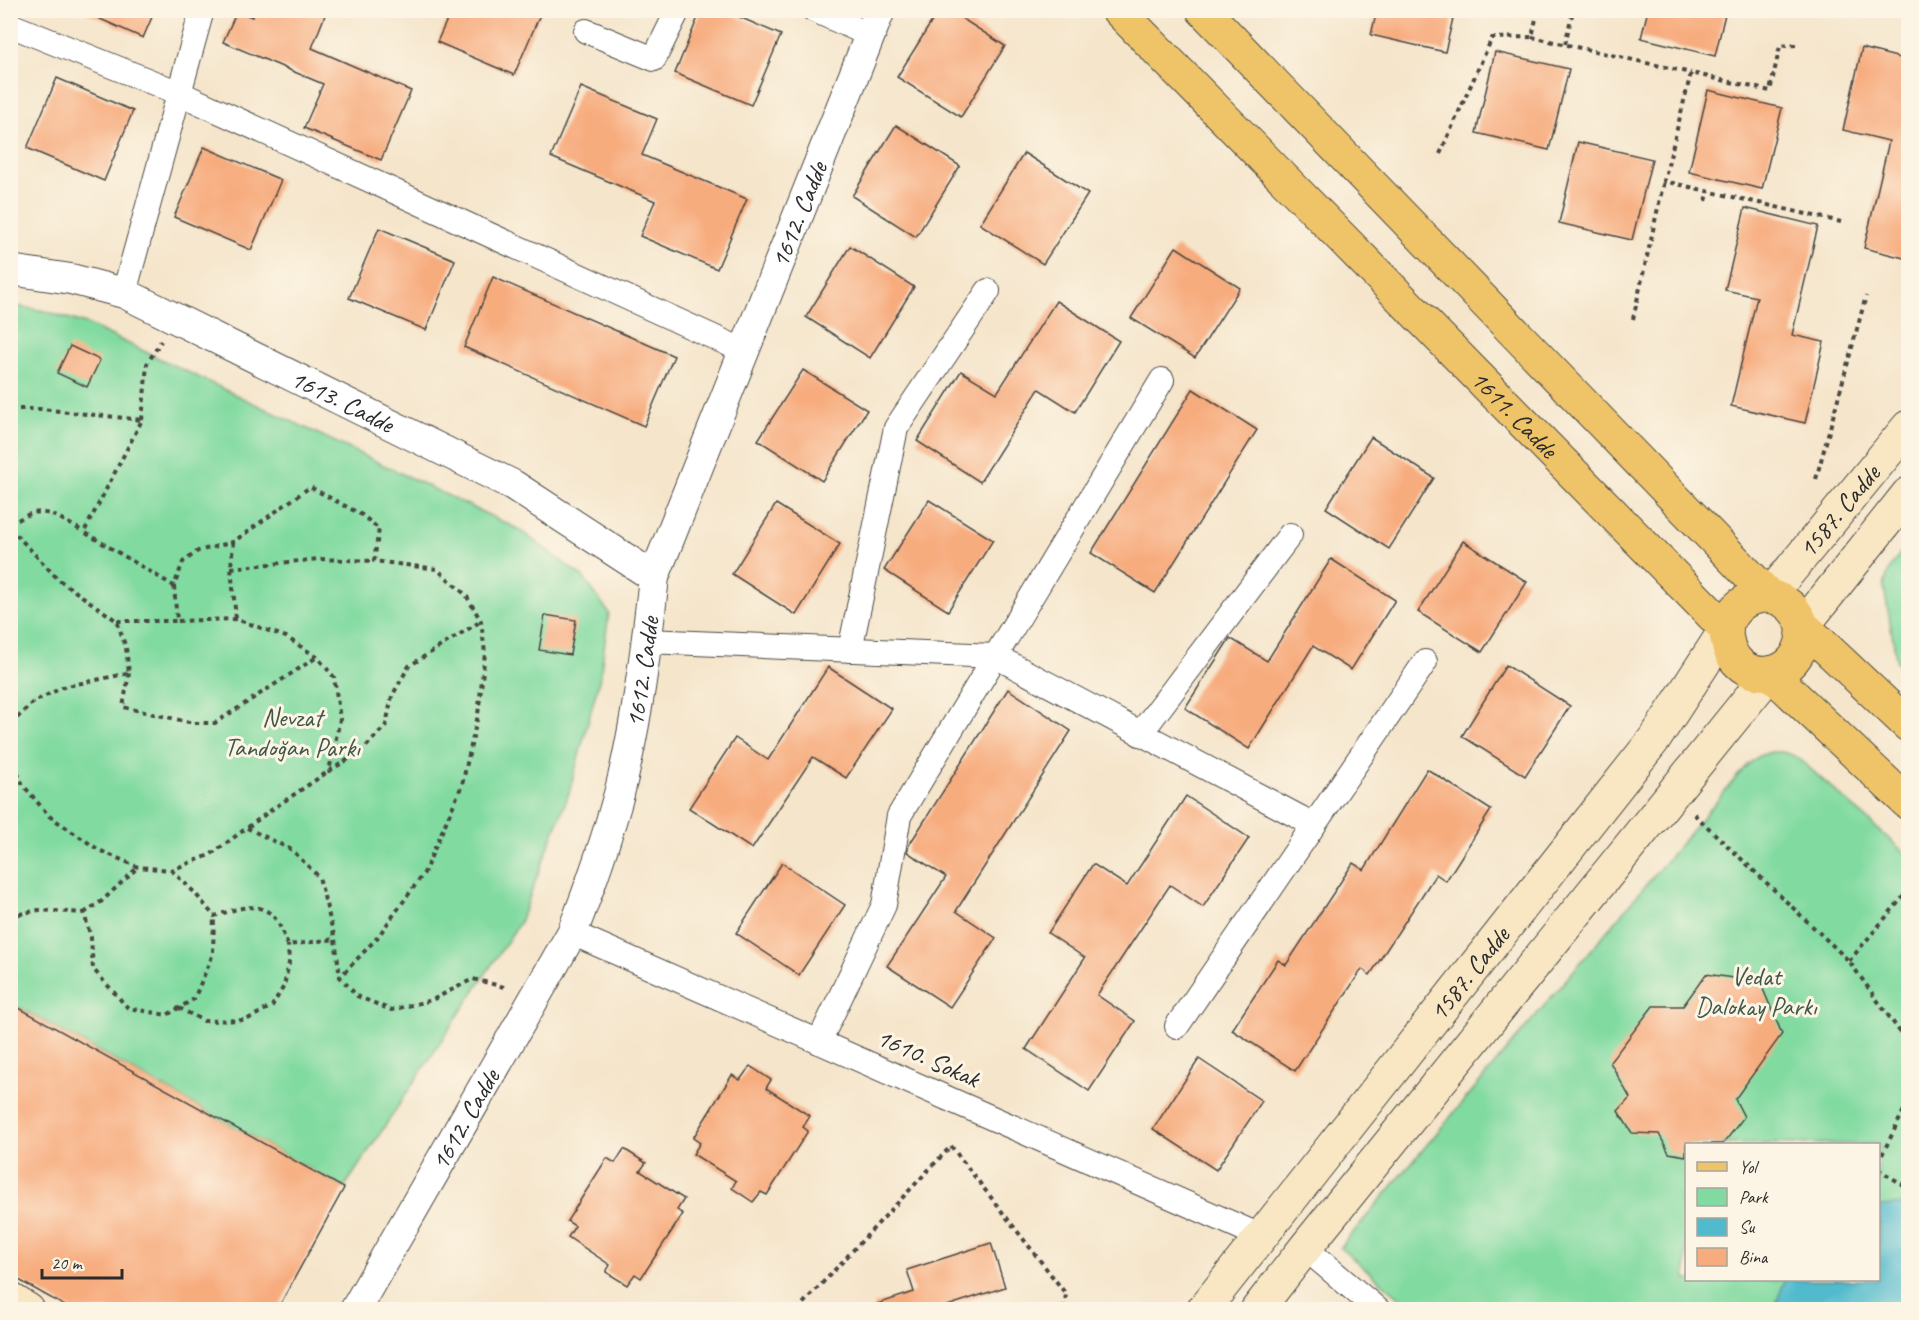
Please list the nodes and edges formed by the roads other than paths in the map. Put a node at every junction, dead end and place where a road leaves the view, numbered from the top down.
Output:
1 (202, 10) edge
2 (678, 10) edge
3 (814, 10) edge
4 (1118, 10) edge
5 (1203, 10) edge
6 (875, 23) edge
7 (10, 26) edge
8 (586, 31) dead end
9 (179, 93) junction
10 (10, 270) edge
11 (988, 291) dead end
12 (124, 293) junction
13 (744, 351) junction
14 (1162, 380) dead end
15 (1908, 427) edge
16 (1908, 494) edge
17 (1290, 536) dead end
18 (654, 577) junction
19 (1769, 596) junction
20 (1803, 626) junction
21 (1726, 629) junction
22 (647, 641) junction
23 (850, 650) junction
24 (995, 656) junction
25 (1425, 662) dead end
26 (1770, 673) junction
27 (1908, 725) edge
28 (1140, 734) junction
29 (1908, 803) edge
30 (1314, 825) junction
31 (572, 933) junction
32 (1177, 1026) dead end
33 (819, 1042) junction
34 (1260, 1236) junction
35 (1305, 1248) junction
36 (10, 1299) edge
37 (28, 1310) edge
38 (355, 1310) edge
39 (1203, 1310) edge
40 (1257, 1310) edge
41 (1378, 1310) edge

1 - 9 street
2 - 8 street
3 - 6 street
4 - 21 main road, 1611. Cadde
5 - 19 main road
6 - 13 street, 1612. Cadde
7 - 9 street
9 - 12 street
9 - 13 street
10 - 12 street, 1613. Cadde
11 - 23 street
12 - 18 street, 1613. Cadde
13 - 18 street, 1612. Cadde
14 - 24 street
15 - 19 main road, 1587. Cadde
16 - 20 main road, 1587. Cadde
17 - 28 street
18 - 22 street, 1612. Cadde
19 - 20 main road
19 - 21 main road
20 - 26 main road
20 - 27 main road
21 - 26 main road
21 - 34 main road, 1587. Cadde
22 - 23 street
22 - 31 street, 1612. Cadde
23 - 24 street
24 - 28 street
24 - 33 street
25 - 30 street
26 - 29 main road
26 - 35 main road, 1587. Cadde
28 - 30 street
30 - 32 street
31 - 33 street, 1610. Sokak
31 - 38 street, 1612. Cadde
33 - 34 street, 1610. Sokak
34 - 39 main road, 1587. Cadde
35 - 40 main road, 1587. Cadde
35 - 41 street
36 - 37 main road

